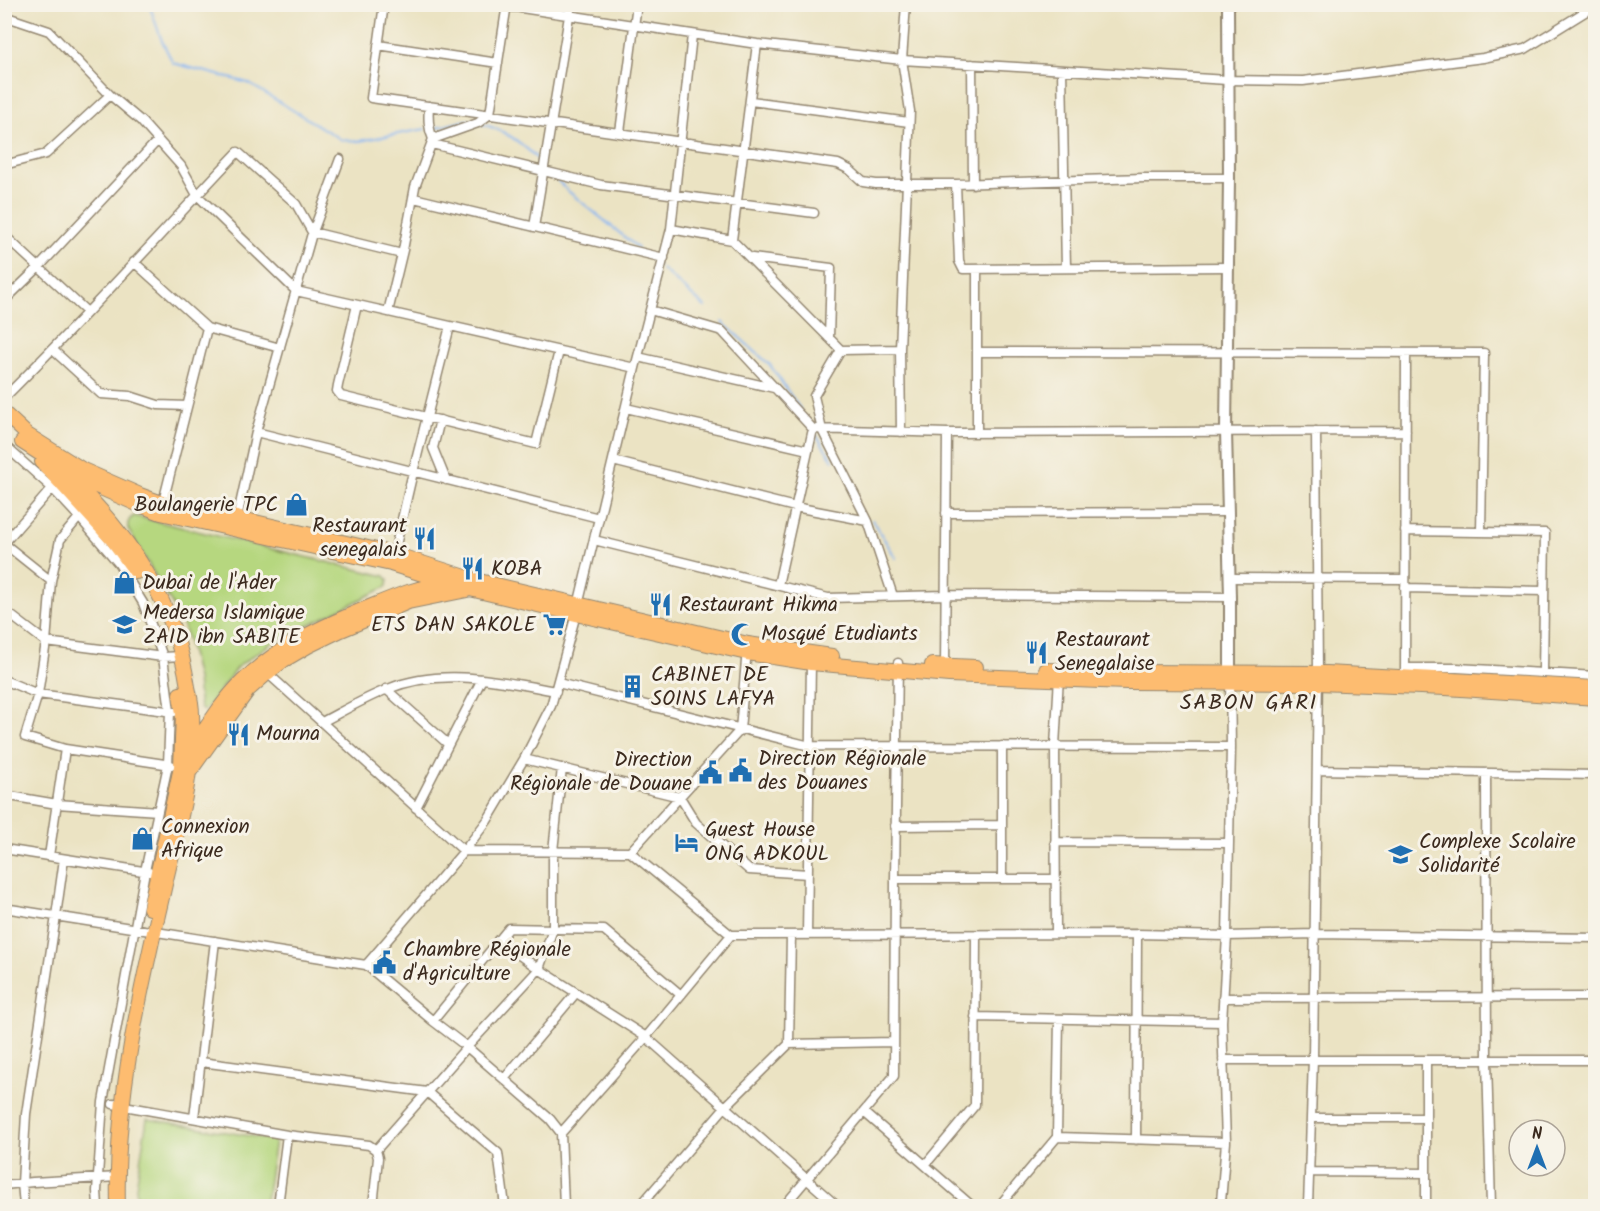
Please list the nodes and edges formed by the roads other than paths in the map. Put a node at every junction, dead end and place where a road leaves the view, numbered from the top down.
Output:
1 (384, 4) edge
2 (495, 4) edge
3 (571, 4) edge
4 (637, 4) edge
5 (906, 4) edge
6 (1228, 4) edge
7 (507, 5) edge
8 (1596, 5) edge
9 (4, 16) edge
10 (569, 17) junction
11 (634, 26) junction
12 (692, 34) junction
13 (757, 44) junction
14 (378, 45) junction
15 (902, 60) junction
16 (498, 63) junction
17 (972, 64) junction
18 (1062, 70) junction
19 (1227, 80) junction
20 (110, 95) junction
21 (750, 101) junction
22 (429, 106) junction
23 (490, 114) junction
24 (909, 122) junction
25 (551, 123) junction
26 (620, 132) junction
27 (158, 140) junction
28 (433, 141) junction
29 (681, 141) junction
30 (744, 150) junction
31 (340, 159) dead end
32 (4, 165) edge
33 (543, 171) junction
34 (1229, 178) junction
35 (1064, 181) junction
36 (956, 184) junction
37 (973, 184) junction
38 (907, 185) junction
39 (197, 195) junction
40 (675, 195) junction
41 (414, 198) junction
42 (737, 203) junction
43 (814, 213) dead end
44 (534, 227) junction
45 (671, 229) junction
46 (312, 232) junction
47 (4, 235) edge
48 (732, 240) junction
49 (402, 254) junction
50 (664, 258) junction
51 (751, 258) junction
52 (134, 262) junction
53 (1227, 267) junction
54 (38, 268) junction
55 (1066, 268) junction
56 (977, 269) junction
57 (296, 291) junction
58 (4, 301) edge
59 (357, 305) junction
60 (650, 310) junction
61 (87, 312) junction
62 (388, 312) junction
63 (450, 326) junction
64 (207, 328) junction
65 (829, 338) junction
66 (280, 348) junction
67 (900, 349) junction
68 (53, 350) junction
69 (841, 350) junction
70 (559, 351) junction
71 (977, 352) junction
72 (1406, 353) junction
73 (1226, 354) junction
74 (638, 357) junction
75 (635, 368) junction
76 (774, 388) junction
77 (4, 398) edge
78 (187, 406) junction
79 (626, 408) junction
80 (4, 413) edge
81 (427, 417) junction
82 (440, 420) junction
83 (4, 425) edge
84 (817, 430) junction
85 (1226, 431) junction
86 (1316, 431) junction
87 (1406, 431) junction
88 (256, 432) junction
89 (901, 432) junction
90 (977, 432) junction
91 (947, 433) junction
92 (25, 439) junction
93 (4, 445) edge
94 (420, 445) junction
95 (433, 448) junction
96 (808, 450) junction
97 (613, 461) junction
98 (413, 472) junction
99 (56, 478) junction
100 (446, 480) junction
101 (795, 507) junction
102 (161, 508) junction
103 (1228, 512) junction
104 (82, 513) junction
105 (946, 513) junction
106 (599, 518) junction
107 (868, 521) junction
108 (236, 524) junction
109 (1405, 531) junction
110 (1481, 532) junction
111 (594, 540) junction
112 (397, 562) junction
113 (1230, 578) junction
114 (1317, 579) junction
115 (51, 581) junction
116 (453, 584) junction
117 (1405, 584) junction
118 (473, 585) junction
119 (778, 585) junction
120 (1544, 591) junction
121 (413, 595) junction
122 (946, 595) junction
123 (893, 596) junction
124 (1230, 597) junction
125 (4, 610) edge
126 (577, 610) junction
127 (46, 642) junction
128 (747, 649) junction
129 (173, 656) junction
130 (811, 663) junction
131 (945, 666) junction
132 (898, 667) junction
133 (263, 669) junction
134 (973, 671) junction
135 (1405, 672) junction
136 (1543, 673) junction
137 (1059, 675) junction
138 (1596, 676) edge
139 (1230, 678) junction
140 (1318, 678) junction
141 (482, 679) junction
142 (4, 680) edge
143 (1447, 684) junction
144 (557, 687) junction
145 (1596, 688) edge
146 (386, 690) junction
147 (38, 694) junction
148 (1596, 698) edge
149 (182, 713) junction
150 (322, 722) junction
151 (740, 730) junction
152 (448, 744) junction
153 (810, 746) junction
154 (897, 746) junction
155 (1002, 746) junction
156 (1055, 746) junction
157 (1231, 747) junction
158 (65, 749) junction
159 (191, 752) junction
160 (524, 759) junction
161 (179, 768) junction
162 (562, 768) junction
163 (1317, 770) junction
164 (1486, 773) junction
165 (1596, 775) edge
166 (4, 795) edge
167 (680, 797) junction
168 (57, 804) junction
169 (416, 808) junction
170 (158, 811) junction
171 (1002, 825) junction
172 (895, 826) junction
173 (1055, 842) junction
174 (1229, 843) junction
175 (4, 849) edge
176 (464, 851) junction
177 (553, 851) junction
178 (630, 852) junction
179 (49, 856) junction
180 (64, 859) junction
181 (156, 873) junction
182 (808, 874) junction
183 (895, 879) junction
184 (1002, 879) junction
185 (1055, 879) junction
186 (4, 908) edge
187 (56, 916) junction
188 (553, 928) junction
189 (145, 930) junction
190 (976, 934) junction
191 (1056, 934) junction
192 (1137, 934) junction
193 (1315, 934) junction
194 (731, 935) junction
195 (791, 935) junction
196 (807, 935) junction
197 (894, 935) junction
198 (1227, 936) junction
199 (1487, 937) junction
200 (1596, 938) edge
201 (498, 940) junction
202 (215, 941) junction
203 (366, 965) junction
204 (539, 969) junction
205 (576, 993) junction
206 (681, 995) junction
207 (1487, 997) junction
208 (1596, 997) edge
209 (1223, 998) junction
210 (1314, 998) junction
211 (975, 1017) junction
212 (1059, 1019) junction
213 (1137, 1020) junction
214 (433, 1021) junction
215 (1222, 1022) junction
216 (646, 1037) junction
217 (894, 1042) junction
218 (789, 1044) junction
219 (467, 1047) junction
220 (1313, 1059) junction
221 (1223, 1060) junction
222 (1426, 1060) junction
223 (1487, 1060) junction
224 (1596, 1060) edge
225 (201, 1062) junction
226 (504, 1079) junction
227 (427, 1092) junction
228 (118, 1105) junction
229 (725, 1107) junction
230 (864, 1112) junction
231 (194, 1118) junction
232 (1311, 1118) junction
233 (1426, 1118) junction
234 (561, 1133) junction
235 (287, 1135) junction
236 (1057, 1137) junction
237 (1136, 1140) junction
238 (1226, 1142) junction
239 (376, 1150) junction
240 (925, 1165) junction
241 (1309, 1172) junction
242 (1426, 1173) junction
243 (108, 1178) junction
244 (807, 1180) junction
245 (22, 1183) junction
246 (4, 1185) edge
247 (1219, 1205) edge
248 (24, 1206) edge
249 (98, 1206) edge
250 (109, 1206) edge
251 (118, 1206) edge
252 (278, 1206) edge
253 (373, 1206) edge
254 (505, 1206) edge
255 (564, 1206) edge
256 (639, 1206) edge
257 (784, 1206) edge
258 (837, 1206) edge
259 (972, 1206) edge
260 (999, 1206) edge
261 (1308, 1206) edge
262 (1426, 1206) edge
263 (1491, 1206) edge

1 - 14 street
2 - 7 street
3 - 10 street
4 - 11 street
5 - 15 street
6 - 19 street
7 - 10 street
7 - 16 street
8 - 19 street
9 - 20 street
10 - 11 street
10 - 25 street
11 - 12 street
11 - 26 street
12 - 13 street
12 - 29 street
13 - 15 street
13 - 21 street
14 - 16 street
14 - 22 street
15 - 17 street
15 - 24 street
16 - 23 street
17 - 18 street
17 - 37 street
18 - 19 street
18 - 35 street
19 - 34 street
20 - 27 street
20 - 32 street
21 - 24 street
21 - 30 street
22 - 23 street
22 - 28 street
23 - 25 street
23 - 28 street
24 - 38 street
25 - 26 street
25 - 33 street
26 - 29 street
27 - 39 street
27 - 54 street
28 - 33 street
28 - 41 street
29 - 30 street
29 - 40 street
30 - 38 street
30 - 42 street
31 - 46 street
33 - 40 street
33 - 44 street
34 - 35 street
34 - 53 street
35 - 37 street
35 - 55 street
36 - 37 street
36 - 38 street
36 - 56 street
38 - 67 street
39 - 46 street
39 - 52 street
39 - 57 street
40 - 42 street
40 - 45 street
41 - 44 street
41 - 49 street
42 - 43 street
42 - 48 street
44 - 50 street
45 - 48 street
45 - 50 street
46 - 49 street
46 - 57 street
47 - 54 street
48 - 51 street
49 - 62 street
50 - 60 street
51 - 65 street
51 - 65 street
52 - 61 street
52 - 64 street
53 - 55 street
53 - 73 street
54 - 58 street
54 - 61 street
55 - 56 street
56 - 71 street
57 - 59 street
57 - 66 street
59 - 62 street
59 - 81 street
60 - 74 street
60 - 76 street
61 - 68 street
62 - 63 street
63 - 70 street
63 - 81 street
64 - 66 street
64 - 78 street
65 - 69 street
66 - 88 street
67 - 69 street
67 - 89 street
68 - 77 street
68 - 78 street
69 - 84 street
70 - 75 street
70 - 82 street
71 - 73 street
71 - 90 street
72 - 73 street
72 - 87 street
72 - 110 street
73 - 85 street
74 - 75 street
74 - 76 street
75 - 79 street
76 - 84 street
78 - 102 street
79 - 96 street
79 - 97 street
80 - 92 main road
81 - 82 street
81 - 94 street
82 - 95 street
83 - 92 main road
84 - 89 street
84 - 96 street
84 - 107 street
85 - 86 street
85 - 90 street
85 - 103 street
86 - 87 street
86 - 114 street
87 - 109 street
88 - 98 street
88 - 108 street
89 - 91 street
90 - 91 street
91 - 105 street
92 - 99 main road
92 - 102 main road
93 - 99 street
94 - 95 street
94 - 98 street
95 - 100 street
96 - 101 street
97 - 101 street
97 - 106 street
98 - 100 street
98 - 112 street
99 - 102 main road
99 - 104 main road
99 - 115 street
99 - 129 main road
100 - 106 street
101 - 107 street
101 - 119 street
102 - 108 main road
103 - 105 street
103 - 113 street
104 - 115 street
104 - 129 main road
105 - 122 street
106 - 111 street
107 - 123 street
108 - 112 main road
109 - 110 street
109 - 117 street
110 - 120 street
111 - 119 street
111 - 126 street
112 - 116 main road
112 - 118 main road
112 - 121 main road
113 - 114 street
113 - 124 street
114 - 117 street
114 - 140 street
115 - 127 street
116 - 118 main road
116 - 121 main road
117 - 120 street
117 - 135 street
118 - 121 main road
118 - 126 main road
118 - 126 main road
119 - 123 street
120 - 136 street
121 - 133 main road
122 - 123 street
122 - 124 street
122 - 131 street
124 - 139 street
125 - 127 street
126 - 128 main road
126 - 144 street
127 - 129 street
127 - 147 street
128 - 130 main road
128 - 132 main road
128 - 151 street
129 - 149 main road
130 - 132 main road
130 - 153 street
131 - 132 main road
131 - 134 main road
132 - 134 main road
132 - 154 street
133 - 150 street
133 - 159 main road
133 - 161 main road
134 - 137 main road
135 - 136 street
135 - 140 main road
135 - 143 main road
136 - 138 street
137 - 139 main road
137 - 156 street
139 - 140 main road
139 - 157 street
140 - 143 main road
140 - 163 street
141 - 144 street
141 - 146 street
141 - 152 street
142 - 147 street
143 - 145 main road
143 - 148 main road
144 - 151 street
144 - 160 street
146 - 150 street
146 - 152 street
147 - 149 street
147 - 158 street
149 - 159 main road
149 - 161 main road
150 - 169 street
151 - 153 street
151 - 167 street
152 - 169 street
153 - 154 street
153 - 182 street
154 - 155 street
154 - 172 street
155 - 156 street
155 - 171 street
156 - 157 street
156 - 173 street
157 - 174 street
158 - 161 street
158 - 168 street
159 - 161 main road
160 - 162 street
160 - 176 street
161 - 170 street
161 - 181 main road
162 - 167 street
162 - 177 street
163 - 164 street
163 - 193 street
164 - 165 street
164 - 199 street
166 - 168 street
167 - 178 street
167 - 182 street
168 - 170 street
168 - 179 street
169 - 176 street
170 - 181 street
171 - 172 street
171 - 184 street
172 - 183 street
173 - 174 street
173 - 185 street
174 - 198 street
175 - 179 street
176 - 177 street
176 - 203 street
177 - 178 street
177 - 188 street
178 - 194 street
179 - 180 street
180 - 181 street
180 - 187 street
181 - 189 main road
182 - 196 street
183 - 184 street
183 - 197 street
184 - 185 street
185 - 191 street
186 - 187 street
187 - 189 street
187 - 245 street
188 - 201 street
188 - 204 street
188 - 206 street
189 - 202 street
189 - 228 main road
189 - 243 street
190 - 191 street
190 - 197 street
190 - 211 street
191 - 192 street
192 - 198 street
192 - 213 street
193 - 198 street
193 - 199 street
193 - 210 street
194 - 195 street
194 - 206 street
195 - 196 street
195 - 218 street
196 - 197 street
197 - 217 street
198 - 209 street
199 - 200 street
199 - 207 street
201 - 204 street
201 - 214 street
202 - 203 street
202 - 225 street
203 - 214 street
204 - 205 street
204 - 219 street
205 - 216 street
205 - 226 street
206 - 216 street
207 - 208 street
207 - 210 street
207 - 223 street
209 - 210 street
209 - 215 street
210 - 220 street
211 - 212 street
211 - 240 street
212 - 213 street
212 - 236 street
213 - 215 street
213 - 237 street
214 - 219 street
215 - 221 street
216 - 229 street
216 - 234 street
217 - 218 street
217 - 230 street
218 - 229 street
219 - 226 street
219 - 227 street
220 - 221 street
220 - 222 street
220 - 232 street
221 - 238 street
222 - 223 street
222 - 233 street
223 - 224 street
223 - 263 street
225 - 227 street
225 - 231 street
226 - 234 street
227 - 239 street
227 - 254 street
228 - 231 street
228 - 243 main road
229 - 244 street
229 - 256 street
230 - 240 street
230 - 244 street
231 - 235 street
232 - 233 street
232 - 241 street
233 - 242 street
234 - 255 street
235 - 239 street
235 - 252 street
236 - 237 street
236 - 260 street
237 - 238 street
238 - 247 street
239 - 253 street
240 - 259 street
241 - 242 street
241 - 261 street
242 - 262 street
243 - 245 street
243 - 249 street
243 - 250 main road
243 - 251 main road
244 - 257 street
244 - 258 street
245 - 246 street
245 - 248 street

